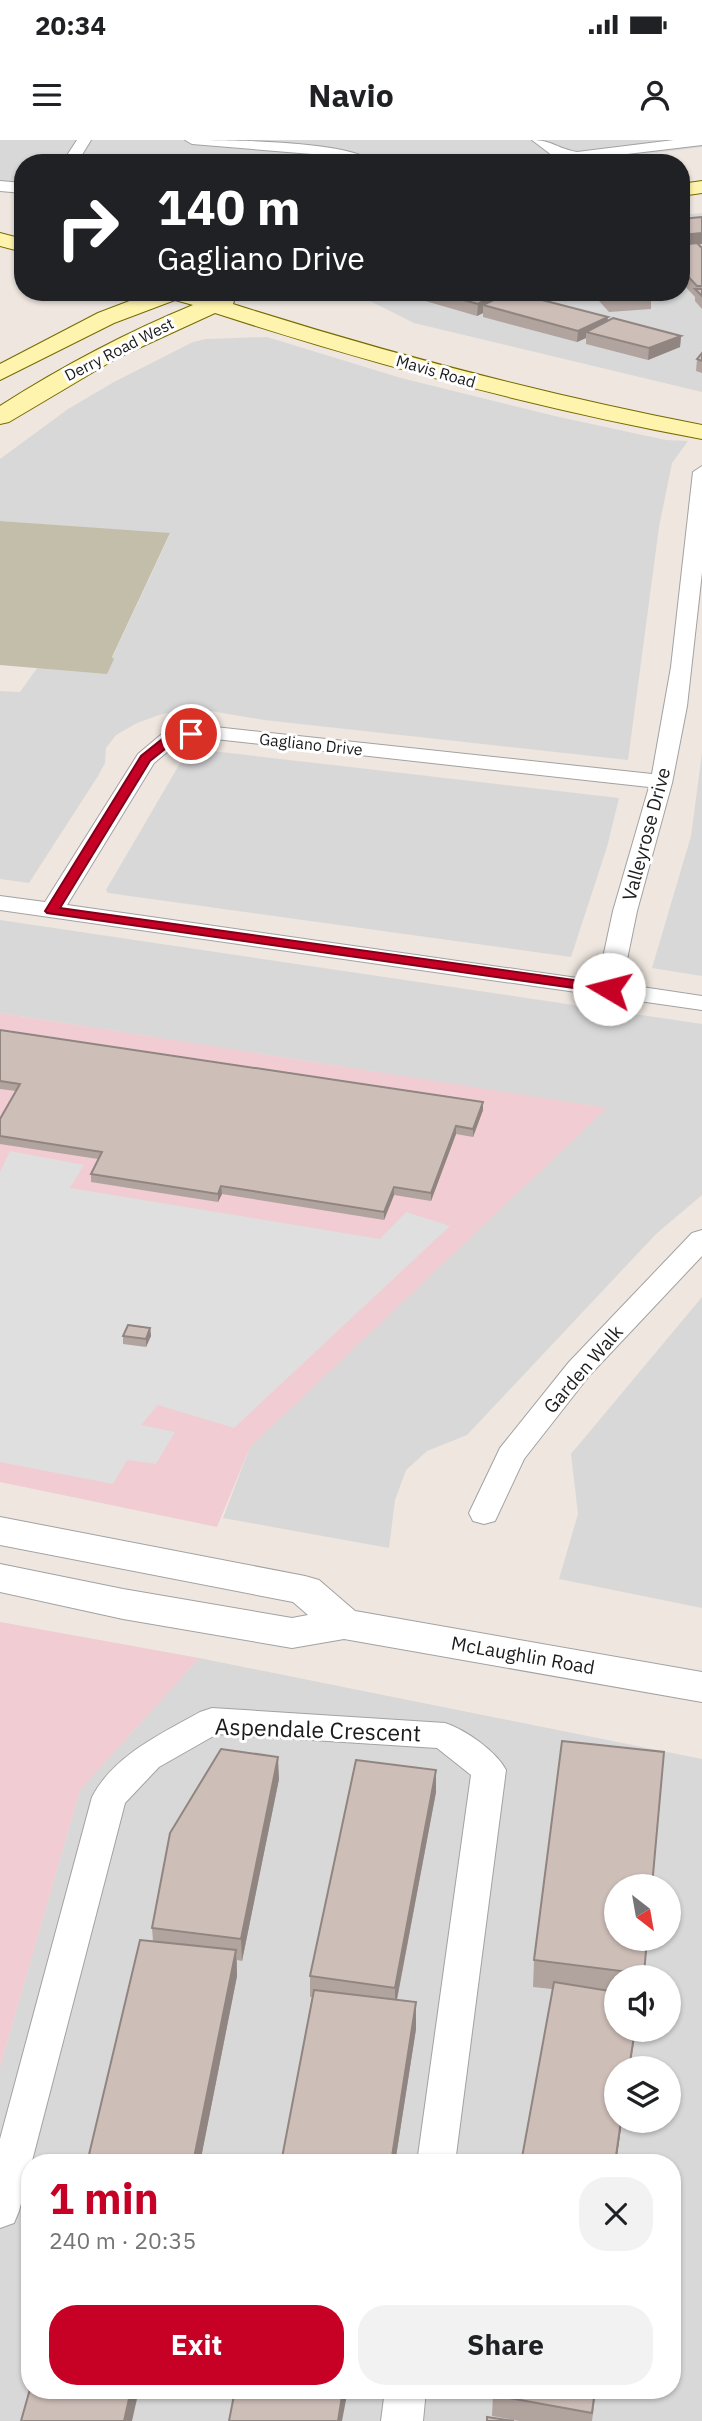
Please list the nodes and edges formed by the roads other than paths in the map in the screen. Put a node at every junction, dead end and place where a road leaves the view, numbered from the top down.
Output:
1 (192, 140) edge
2 (539, 140) edge
3 (702, 141) edge
4 (346, 154) edge
5 (564, 154) edge
6 (594, 154) edge
7 (150, 301) edge
8 (201, 301) edge
9 (223, 301) edge
10 (213, 305) junction
11 (0, 373) edge
12 (582, 384) dead end
13 (702, 409) edge
14 (0, 417) edge
15 (702, 432) edge
16 (702, 472) edge
17 (680, 678) junction
18 (702, 682) edge
19 (661, 782) junction
20 (0, 903) edge
21 (52, 911) junction
22 (609, 989) junction
23 (702, 1003) edge
24 (702, 1239) edge
25 (484, 1513) dead end
26 (0, 1531) edge
27 (0, 1578) edge
28 (344, 1624) junction
29 (702, 1687) edge
30 (437, 2154) edge
31 (0, 2211) edge
32 (405, 2399) edge
33 (402, 2421) edge

1 - 4 street
2 - 5 street
3 - 6 street
7 - 11 main road, Derry Road West
8 - 10 main road, Mavis Road
9 - 10 main road, Derry Road West
10 - 14 main road, Derry Road West
10 - 15 main road, Mavis Road
12 - 13 main road
16 - 17 street, Valleyrose Drive
17 - 18 street
17 - 19 street, Valleyrose Drive
19 - 21 street, Gagliano Drive
19 - 22 street, Valleyrose Drive
20 - 21 street
21 - 22 street
22 - 23 street
24 - 25 street, Garden Walk
26 - 28 street
27 - 28 street, McLaughlin Road
28 - 29 street, McLaughlin Road
30 - 31 street, Aspendale Crescent
32 - 33 street

